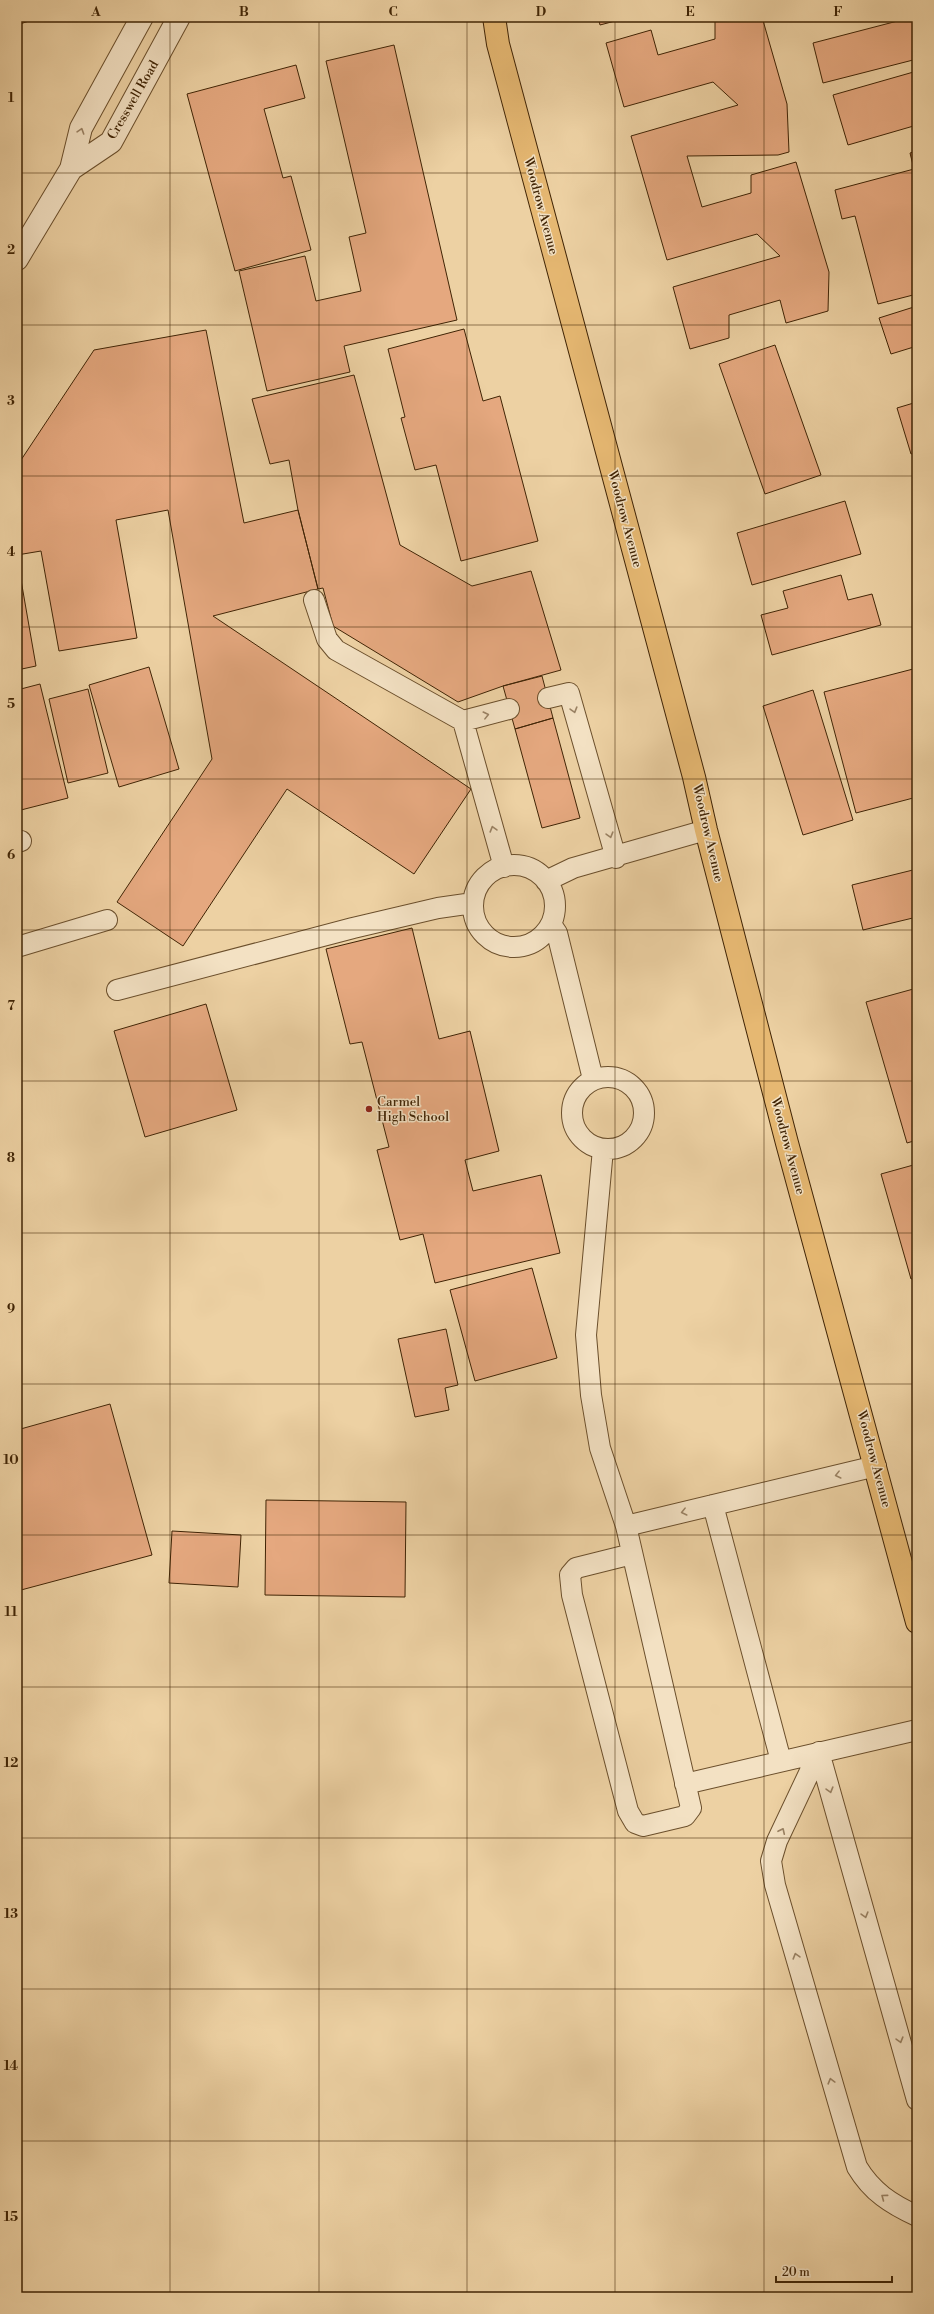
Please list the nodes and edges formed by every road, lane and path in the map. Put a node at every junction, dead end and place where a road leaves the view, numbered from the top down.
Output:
1 (142, 17) edge
2 (179, 17) edge
3 (486, 17) edge
4 (494, 17) edge
5 (498, 44) junction
6 (71, 169) junction
7 (17, 259) edge
8 (314, 600) dead end
9 (548, 698) dead end
10 (509, 709) dead end
11 (462, 721) junction
12 (706, 830) junction
13 (616, 858) junction
14 (504, 867) junction
15 (546, 881) junction
16 (473, 903) junction
17 (107, 920) dead end
18 (551, 924) junction
19 (17, 947) edge
20 (117, 990) dead end
21 (593, 1079) junction
22 (603, 1149) junction
23 (876, 1466) junction
24 (713, 1505) junction
25 (626, 1526) junction
26 (632, 1554) junction
27 (917, 1622) edge
28 (917, 1730) edge
29 (819, 1752) junction
30 (781, 1761) junction
31 (685, 1784) junction
32 (917, 2100) edge
33 (917, 2216) edge

6 -> 1 street, Cresswell Road
2 - 6 street, Cresswell Road
3 - 5 main road, Woodrow Avenue
4 - 5 main road, Woodrow Avenue
5 - 12 main road, Woodrow Avenue
6 - 7 street, Cresswell Road
8 - 11 lane
9 -> 13 lane
11 -> 10 lane
14 -> 11 lane
12 - 13 lane
12 - 23 main road, Woodrow Avenue
13 - 15 lane
14 - 15 lane
14 - 16 lane
15 - 18 lane
16 - 18 lane
16 - 20 lane
17 - 19 lane
18 - 21 lane
21 - 22 lane
21 - 22 lane
22 - 25 lane
23 -> 24 lane
23 - 27 main road, Woodrow Avenue
24 -> 25 lane
24 - 30 lane
25 - 26 lane
26 - 31 lane
26 - 31 lane
28 - 29 lane
29 - 30 lane
29 -> 32 lane
33 -> 29 lane
30 - 31 lane

